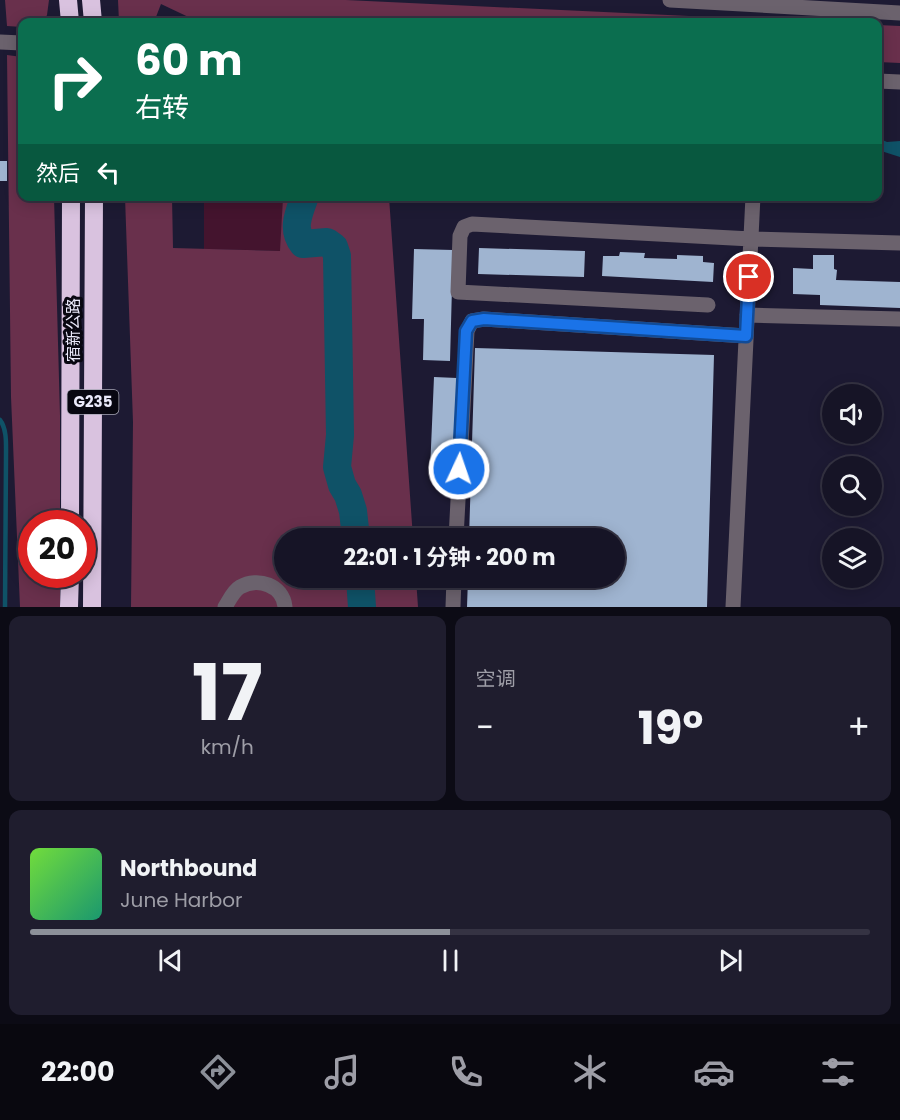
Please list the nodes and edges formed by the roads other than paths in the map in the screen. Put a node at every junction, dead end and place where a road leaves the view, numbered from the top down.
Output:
1 (68, 0) edge
2 (91, 0) edge
3 (670, 0) edge
4 (900, 13) edge
5 (70, 18) edge
6 (93, 18) edge
7 (0, 42) edge
8 (18, 43) edge
9 (882, 81) edge
10 (900, 82) edge
11 (71, 201) edge
12 (94, 201) edge
13 (753, 201) edge
14 (751, 238) junction
15 (900, 243) edge
16 (708, 306) dead end
17 (747, 315) junction
18 (900, 319) edge
19 (746, 336) junction
20 (70, 510) edge
21 (456, 528) edge
22 (69, 588) edge
23 (454, 588) edge
24 (69, 607) edge
25 (92, 607) edge
26 (225, 607) edge
27 (285, 607) edge
28 (453, 607) edge
29 (733, 607) edge

1 - 5 highway
2 - 6 highway
3 - 4 street
7 - 8 street
9 - 10 street
11 - 20 highway, 宿新公路 / G235
12 - 25 highway, 宿新公路 / G235
13 - 14 street
14 - 15 street
14 - 16 street
14 - 17 street
17 - 18 street
17 - 19 street
19 - 21 street
19 - 29 street
22 - 24 highway
23 - 28 street
26 - 27 street

